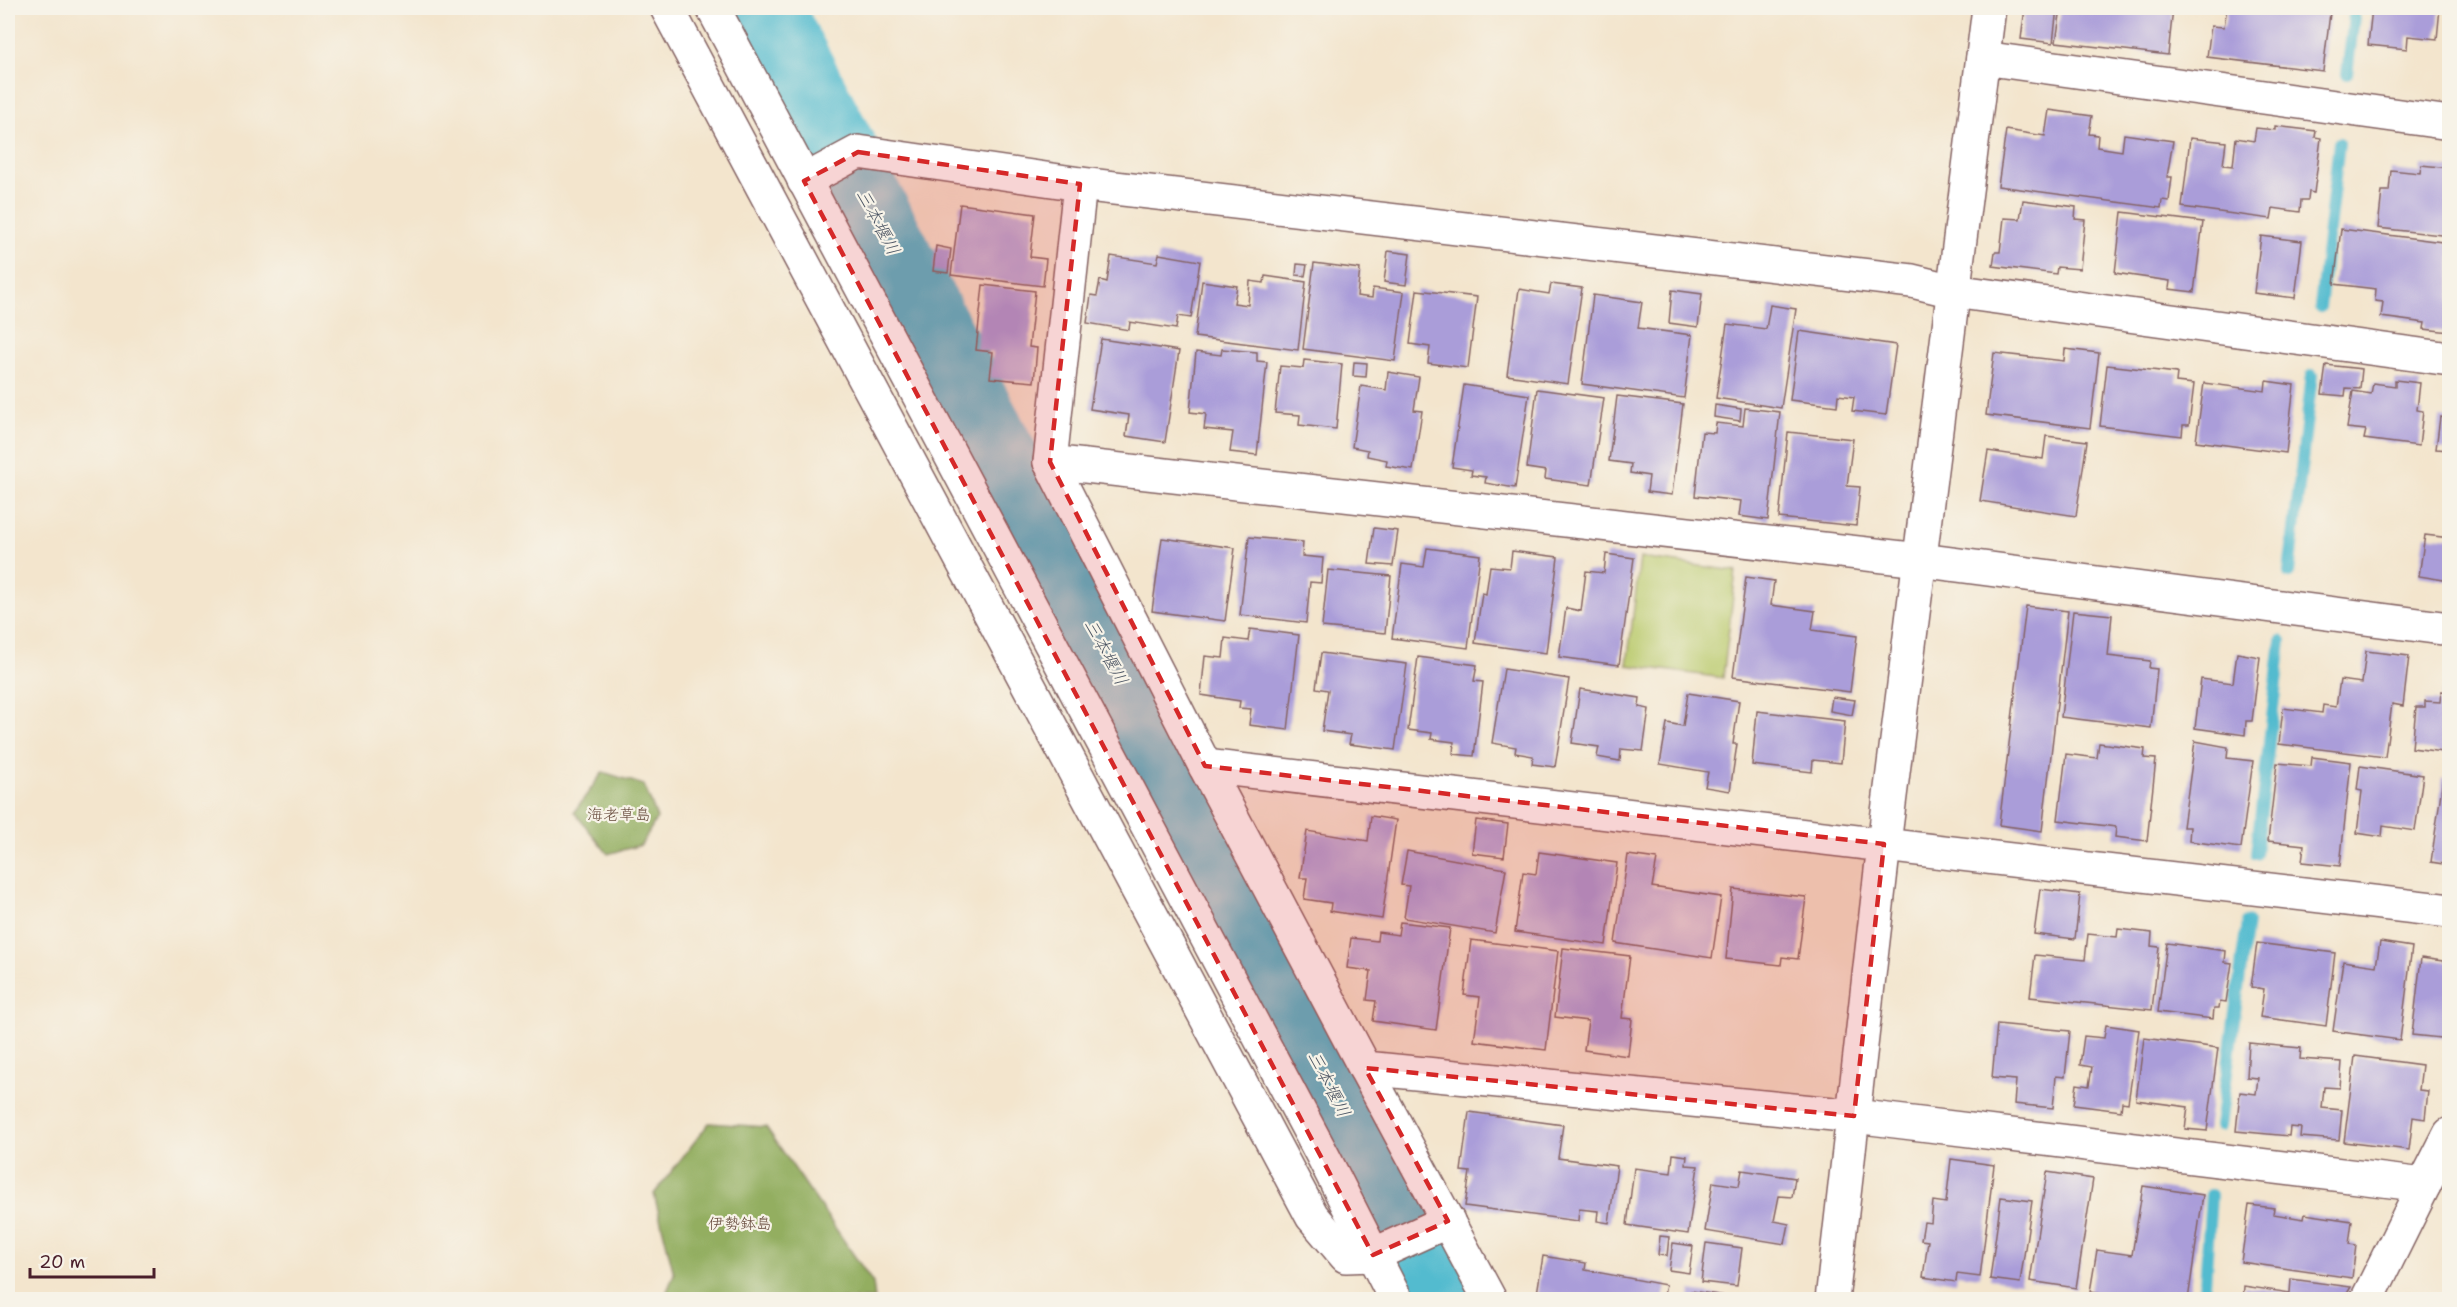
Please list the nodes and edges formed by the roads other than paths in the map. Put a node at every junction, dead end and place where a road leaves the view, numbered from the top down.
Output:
1 (667, 8) edge
2 (713, 8) edge
3 (1989, 8) edge
4 (1983, 58) junction
5 (2450, 123) edge
6 (806, 180) junction
7 (1080, 184) junction
8 (1953, 291) junction
9 (2450, 359) edge
10 (1050, 462) junction
11 (1920, 560) junction
12 (2450, 629) edge
13 (1205, 766) junction
14 (1884, 844) junction
15 (2450, 911) edge
16 (1365, 1068) junction
17 (1854, 1116) junction
18 (2450, 1134) edge
19 (2424, 1185) junction
20 (1446, 1221) junction
21 (1375, 1254) junction
22 (1396, 1299) edge
23 (1490, 1299) edge
24 (1832, 1299) edge
25 (2367, 1299) edge

1 - 21 street
2 - 6 street
3 - 4 street
4 - 5 street
4 - 8 street
6 - 7 street
6 - 21 street
7 - 8 street
7 - 10 street
8 - 9 street
8 - 11 street
10 - 11 street
10 - 13 street
11 - 12 street
11 - 14 street
13 - 14 street
13 - 16 street
14 - 15 street
14 - 17 street
16 - 17 street
16 - 20 street
17 - 19 street
17 - 24 street
18 - 19 street
19 - 25 street
20 - 21 street
20 - 23 street
21 - 22 street

